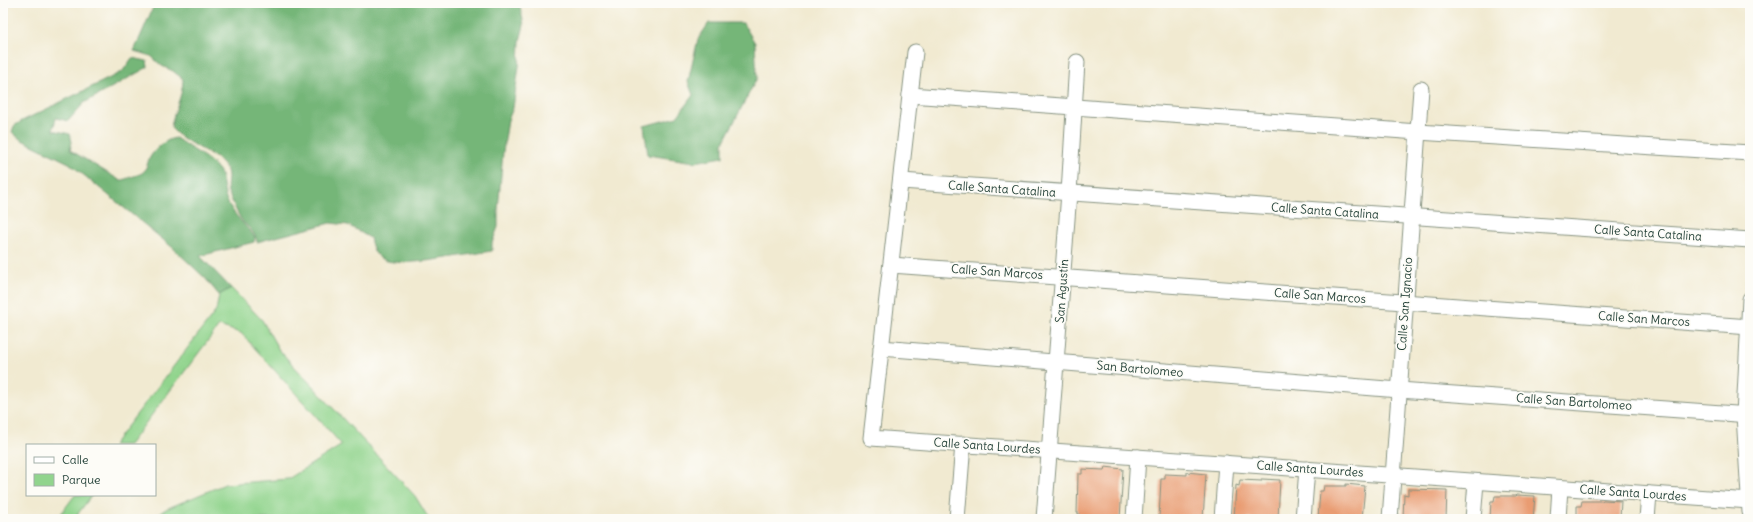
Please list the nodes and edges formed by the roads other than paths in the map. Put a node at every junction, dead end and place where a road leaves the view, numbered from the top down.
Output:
1 (916, 52) dead end
2 (1077, 62) dead end
3 (1421, 89) dead end
4 (910, 95) junction
5 (1074, 106) junction
6 (1418, 132) junction
7 (1750, 153) edge
8 (900, 182) junction
9 (1069, 193) junction
10 (1412, 217) junction
11 (1750, 240) edge
12 (891, 265) junction
13 (1062, 277) junction
14 (1750, 299) edge
15 (1406, 302) junction
16 (1749, 327) edge
17 (881, 348) junction
18 (1057, 362) junction
19 (1399, 390) junction
20 (1747, 415) edge
21 (963, 444) junction
22 (1049, 451) junction
23 (1138, 457) junction
24 (1226, 463) junction
25 (1307, 469) junction
26 (1393, 476) junction
27 (1476, 482) junction
28 (1560, 488) junction
29 (1649, 494) junction
30 (1750, 501) edge
31 (1750, 512) edge
32 (957, 519) edge
33 (1044, 519) edge
34 (1134, 519) edge
35 (1222, 519) edge
36 (1303, 519) edge
37 (1390, 519) edge
38 (1473, 519) edge
39 (1558, 519) edge
40 (1647, 519) edge

1 - 4 street
2 - 5 street, San Agustín
3 - 6 street, Calle San Ignacio
4 - 5 street
4 - 8 street
5 - 6 street
5 - 9 street, San Agustín
6 - 7 street
6 - 10 street, Calle San Ignacio
8 - 9 street, Calle Santa Catalina
8 - 12 street
9 - 10 street, Calle Santa Catalina
9 - 13 street, San Agustín
10 - 11 street, Calle Santa Catalina
10 - 15 street, Calle San Ignacio
12 - 13 street, Calle San Marcos
12 - 17 street
13 - 15 street, Calle San Marcos
13 - 18 street, San Agustín
14 - 16 street
15 - 16 street, Calle San Marcos
15 - 19 street, Calle San Ignacio
16 - 20 street
17 - 18 street, San Bartolomeo
17 - 21 street, Calle Santa Lourdes
18 - 19 street, San Bartolomeo
18 - 22 street, San Agustín
19 - 20 street, Calle San Bartolomeo
19 - 26 street, Calle San Ignacio
20 - 30 street
21 - 22 street, Calle Santa Lourdes
21 - 32 street
22 - 23 street, Calle Santa Lourdes
22 - 33 street, San Agustín
23 - 24 street, Calle Santa Lourdes
23 - 34 street
24 - 25 street, Calle Santa Lourdes
24 - 35 street
25 - 26 street, Calle Santa Lourdes
25 - 36 street
26 - 27 street, Calle Santa Lourdes
26 - 37 street, Calle San Ignacio
27 - 28 street, Calle Santa Lourdes
27 - 38 street
28 - 29 street, Calle Santa Lourdes
28 - 39 street
29 - 30 street, Calle Santa Lourdes
29 - 40 street
30 - 31 street

